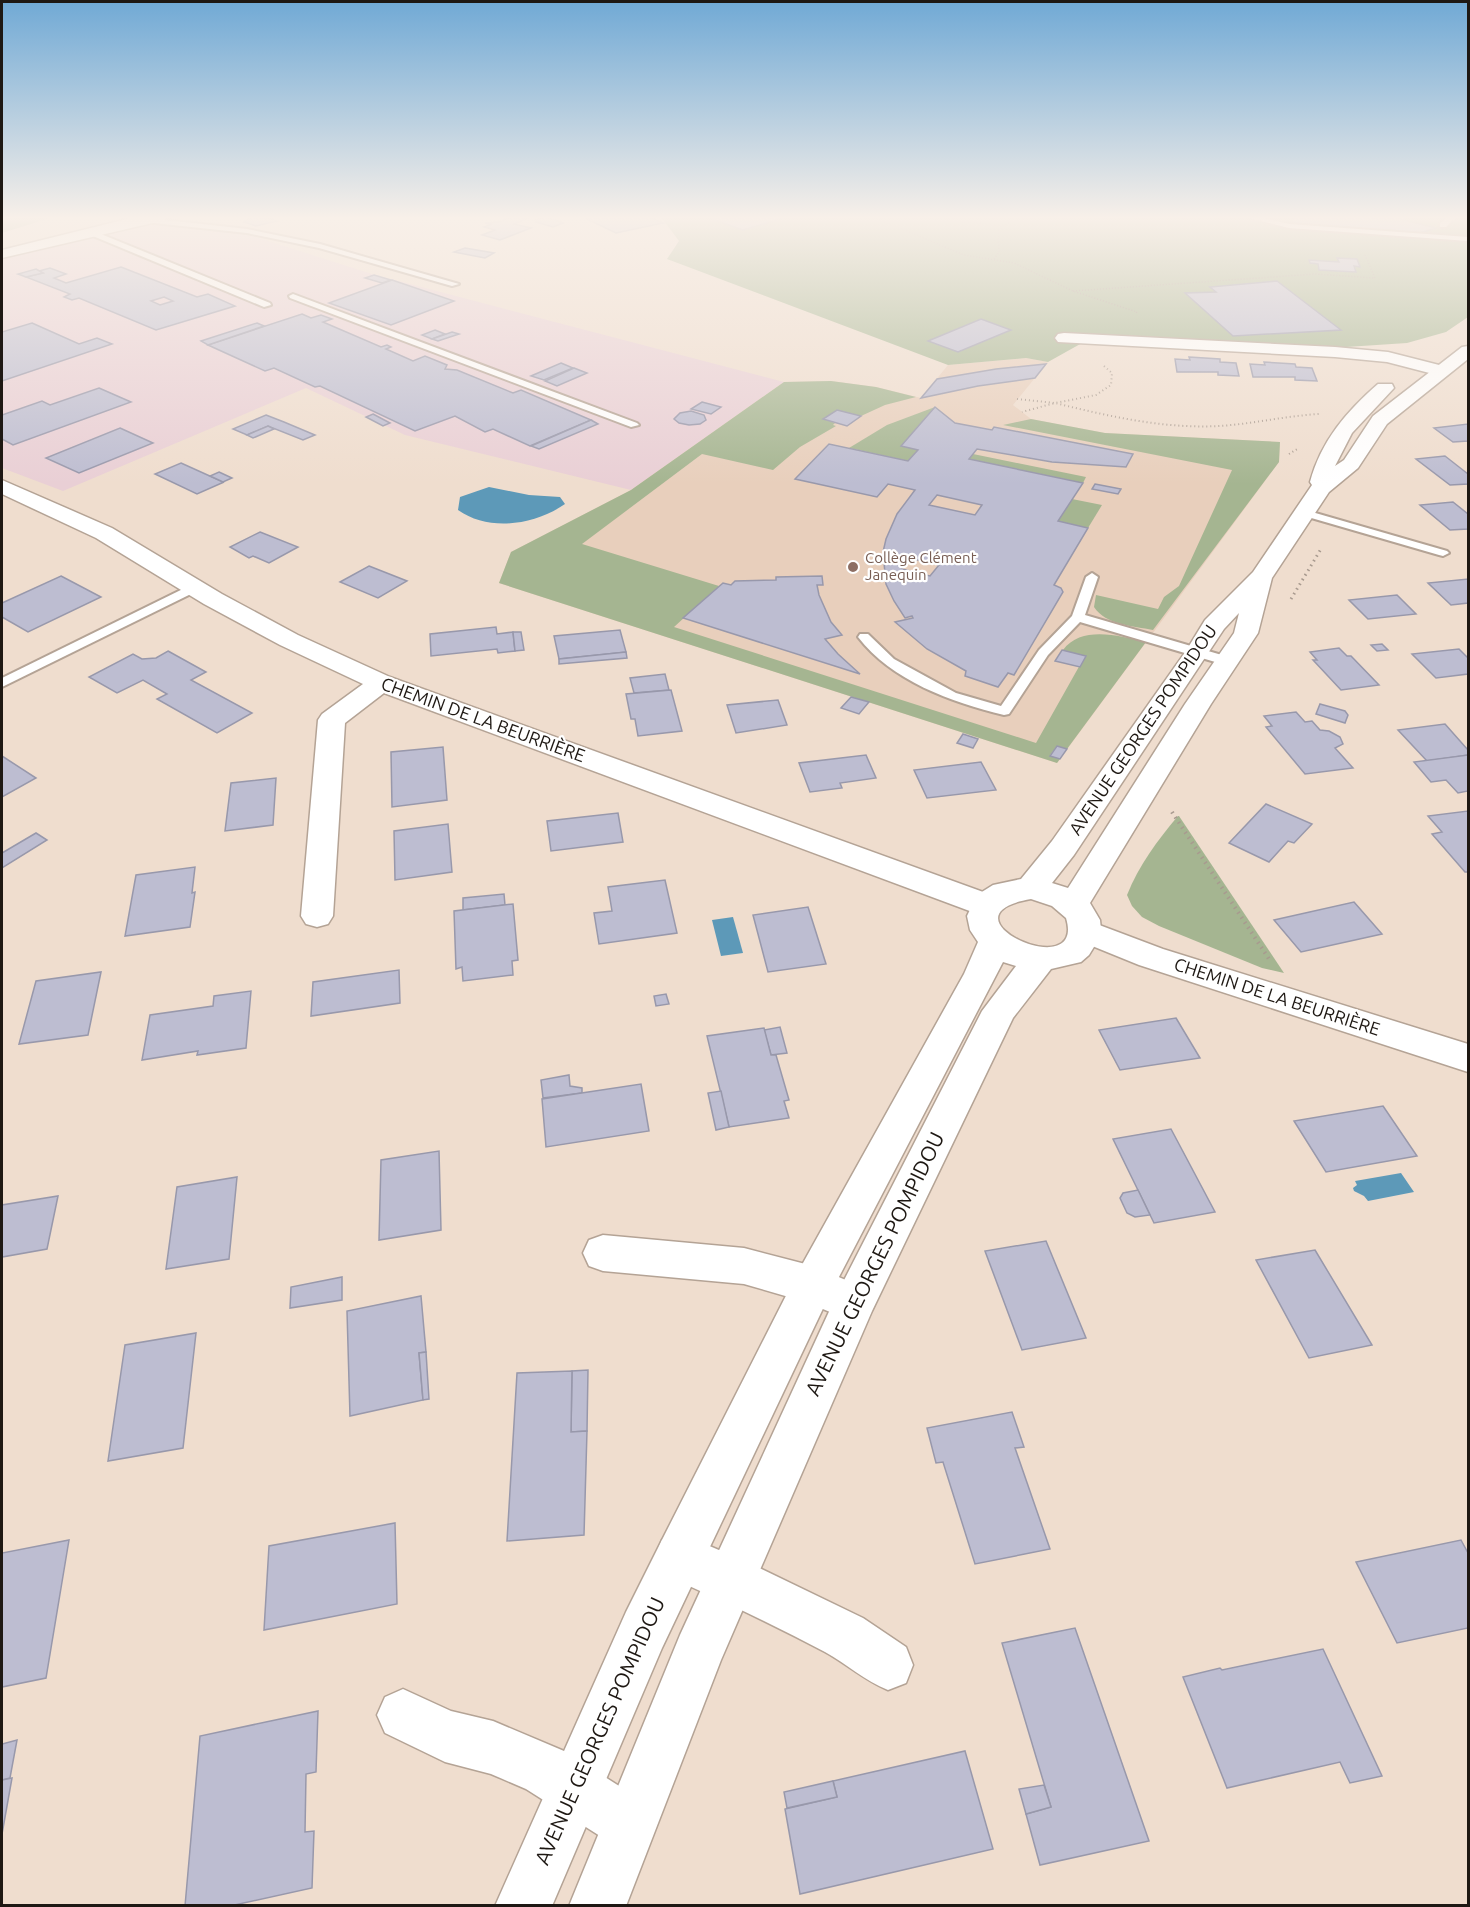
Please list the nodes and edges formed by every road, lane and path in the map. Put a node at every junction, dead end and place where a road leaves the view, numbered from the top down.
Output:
1 (319, 306) edge
2 (1119, 306) edge
3 (1468, 332) edge
4 (1072, 338) junction
5 (1468, 351) edge
6 (1420, 365) junction
7 (1441, 371) junction
8 (1017, 399) dead end
9 (1055, 403) junction
10 (1022, 412) dead end
11 (1313, 414) dead end
12 (634, 425) dead end
13 (1321, 488) junction
14 (6, 491) edge
15 (1305, 513) junction
16 (1443, 552) dead end
17 (1092, 577) dead end
18 (1261, 577) junction
19 (193, 588) junction
20 (1078, 617) junction
21 (864, 637) dead end
22 (1198, 652) junction
23 (1227, 661) junction
24 (2, 683) edge
25 (381, 683) junction
26 (1172, 812) dead end
27 (1031, 888) junction
28 (317, 916) dead end
29 (1080, 918) junction
30 (990, 924) junction
31 (1040, 960) junction
32 (1275, 968) dead end
33 (1468, 1058) edge
34 (603, 1253) dead end
35 (813, 1285) junction
36 (854, 1303) junction
37 (679, 1557) junction
38 (730, 1579) junction
39 (888, 1665) dead end
40 (403, 1715) dead end
41 (574, 1788) junction
42 (630, 1824) junction
43 (523, 1905) edge
44 (597, 1905) edge

1 - 12 lane
2 - 4 path
3 - 6 street, AVENUE GEORGES POMPIDOU
4 - 6 street
4 - 9 path
5 - 7 street, AVENUE GEORGES POMPIDOU
6 - 7 street
6 - 13 street, AVENUE GEORGES POMPIDOU
7 - 13 street, AVENUE GEORGES POMPIDOU
8 - 9 path
9 - 10 path
9 - 11 path
13 - 15 street, AVENUE GEORGES POMPIDOU
14 - 19 street, CHEMIN DE LA BEURRIÈRE
15 - 16 lane
15 - 18 street, AVENUE GEORGES POMPIDOU
17 - 20 lane
18 - 22 street, AVENUE GEORGES POMPIDOU
18 - 23 street, AVENUE GEORGES POMPIDOU
19 - 24 lane
19 - 25 street, CHEMIN DE LA BEURRIÈRE
20 - 21 lane
20 - 22 lane
22 - 23 lane
22 - 27 street, AVENUE GEORGES POMPIDOU
23 - 29 street, AVENUE GEORGES POMPIDOU
25 - 28 street
25 - 30 street, CHEMIN DE LA BEURRIÈRE
26 - 32 path
27 - 29 street
27 - 30 street
29 - 31 street, AVENUE GEORGES POMPIDOU
29 - 33 street, CHEMIN DE LA BEURRIÈRE
30 - 31 street, AVENUE GEORGES POMPIDOU
30 - 35 street, AVENUE GEORGES POMPIDOU
31 - 36 street, AVENUE GEORGES POMPIDOU
34 - 35 street
35 - 36 street
35 - 37 street, AVENUE GEORGES POMPIDOU
36 - 38 street, AVENUE GEORGES POMPIDOU
37 - 38 street
37 - 41 street, AVENUE GEORGES POMPIDOU
38 - 39 street
38 - 42 street, AVENUE GEORGES POMPIDOU
40 - 41 street
41 - 42 street
41 - 43 street, AVENUE GEORGES POMPIDOU
42 - 44 street, AVENUE GEORGES POMPIDOU

